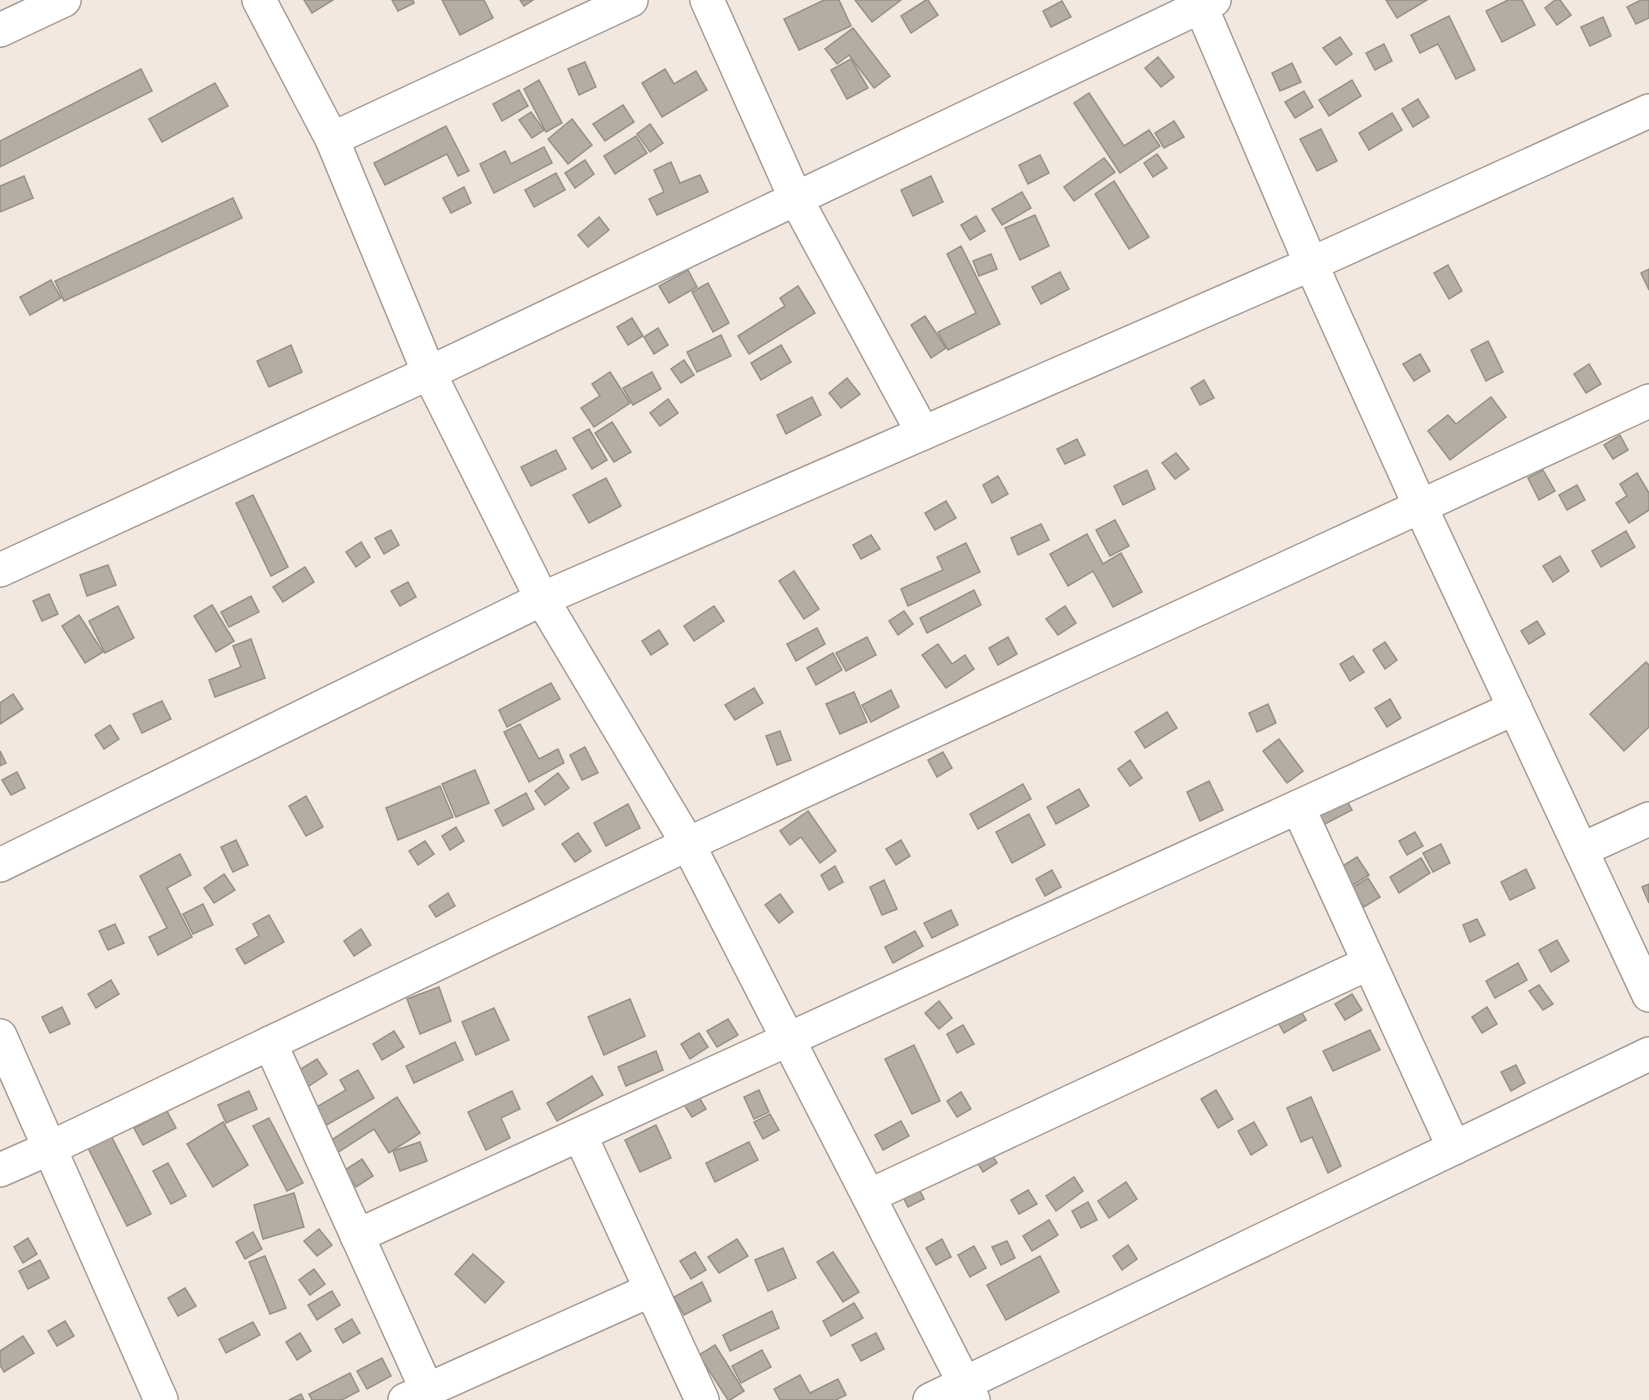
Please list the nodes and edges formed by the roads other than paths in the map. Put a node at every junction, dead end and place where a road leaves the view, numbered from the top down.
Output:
1 (64, 0) edge
2 (259, 0) edge
3 (631, 0) edge
4 (707, 0) edge
5 (1204, 2) edge
6 (0, 30) edge
7 (1649, 111) edge
8 (332, 139) junction
9 (795, 199) junction
10 (1311, 264) junction
11 (429, 373) junction
12 (1649, 401) edge
13 (923, 434) junction
14 (1421, 508) junction
15 (0, 570) edge
16 (542, 599) junction
17 (1515, 708) junction
18 (1298, 807) junction
19 (1649, 819) edge
20 (688, 844) junction
21 (1581, 850) junction
22 (0, 865) edge
23 (1369, 963) junction
24 (1649, 995) edge
25 (0, 1036) edge
26 (789, 1040) junction
27 (270, 1043) junction
28 (1649, 1054) edge
29 (580, 1135) junction
30 (50, 1148) junction
31 (1454, 1148) junction
32 (0, 1170) edge
33 (868, 1196) junction
34 (357, 1236) junction
35 (651, 1290) junction
36 (968, 1392) edge
37 (416, 1395) edge
38 (161, 1400) edge
39 (702, 1400) edge
40 (930, 1400) edge

1 - 6 street
2 - 8 street
3 - 8 street
4 - 9 street
5 - 9 street
5 - 10 street
7 - 10 street
8 - 11 street
9 - 11 street
9 - 13 street
10 - 13 street
10 - 14 street
11 - 15 street
11 - 16 street
12 - 14 street
13 - 16 street
14 - 17 street
14 - 20 street
16 - 20 street
16 - 22 street
17 - 18 street
17 - 21 street
18 - 23 street
18 - 26 street
19 - 21 street
20 - 26 street
20 - 27 street
21 - 24 street
23 - 31 street
23 - 33 street
25 - 30 street
26 - 29 street
26 - 33 street
27 - 30 street
27 - 34 street
28 - 31 street
29 - 34 street
29 - 35 street
30 - 32 street
30 - 38 street
31 - 36 street
33 - 36 street
34 - 37 street
35 - 37 street
35 - 39 street
36 - 40 street

